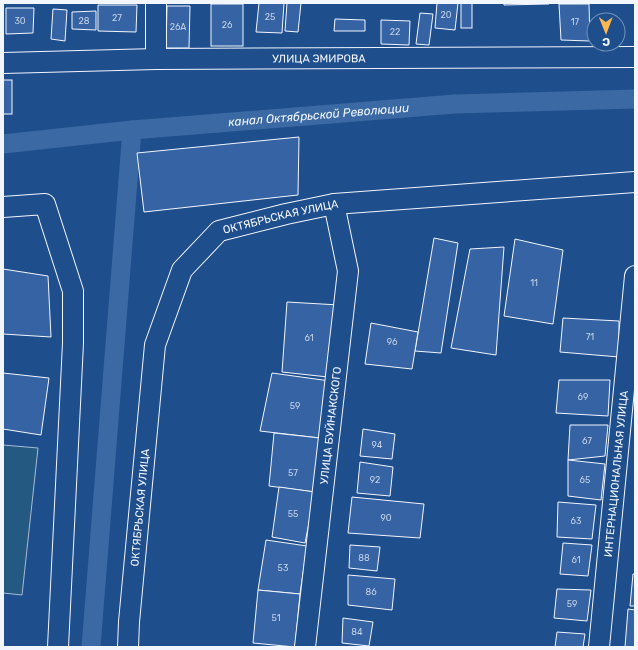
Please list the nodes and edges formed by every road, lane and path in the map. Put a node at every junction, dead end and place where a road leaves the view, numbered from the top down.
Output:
1 (156, 3) edge
2 (635, 57) edge
3 (156, 59) junction
4 (3, 63) edge
5 (635, 182) edge
6 (334, 204) junction
7 (3, 207) edge
8 (635, 276) edge
9 (58, 647) edge
10 (128, 647) edge
11 (305, 647) edge
12 (599, 647) edge

1 - 3 street
2 - 3 street, УЛИЦА ЭМИРОВА
3 - 4 street, УЛИЦА ЭМИРОВА
5 - 6 street, ОКТЯБРЬСКАЯ УЛИЦА
6 - 10 street, ОКТЯБРЬСКАЯ УЛИЦА
6 - 11 street, УЛИЦА БУЙНАКСКОГО
7 - 9 street
8 - 12 street, ИНТЕРНАЦИОНАЛЬНАЯ УЛИЦА

